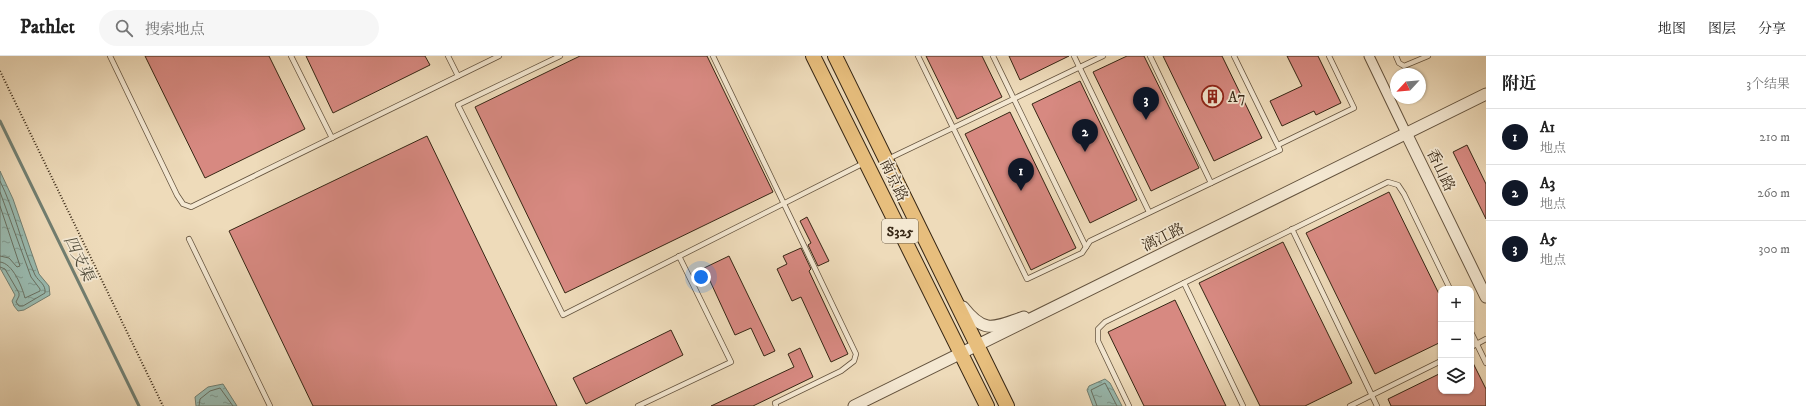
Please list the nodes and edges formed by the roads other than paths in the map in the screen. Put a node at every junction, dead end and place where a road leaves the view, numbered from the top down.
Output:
1 (110, 56) edge
2 (291, 56) edge
3 (448, 56) edge
4 (499, 56) edge
5 (560, 56) edge
6 (713, 56) edge
7 (813, 56) edge
8 (835, 56) edge
9 (918, 56) edge
10 (993, 56) edge
11 (1074, 56) edge
12 (1103, 56) edge
13 (1150, 56) edge
14 (1234, 56) edge
15 (1329, 56) edge
16 (1369, 56) edge
17 (1396, 56) edge
18 (1428, 56) edge
19 (1080, 67) junction
20 (458, 76) junction
21 (1486, 94) edge
22 (1014, 99) junction
23 (953, 128) junction
24 (1406, 133) junction
25 (332, 138) junction
26 (1278, 145) junction
27 (886, 160) junction
28 (866, 163) junction
29 (1211, 183) junction
30 (784, 204) junction
31 (1149, 212) junction
32 (1292, 229) junction
33 (189, 238) dead end
34 (1086, 247) junction
35 (680, 256) junction
36 (1184, 283) junction
37 (1449, 286) edge
38 (950, 290) junction
39 (1486, 297) edge
40 (1070, 300) junction
41 (1474, 338) edge
42 (1486, 339) edge
43 (1477, 344) junction
44 (978, 346) junction
45 (1474, 346) edge
46 (961, 354) junction
47 (1438, 362) edge
48 (1486, 363) edge
49 (1372, 395) junction
50 (270, 406) edge
51 (638, 406) edge
52 (776, 406) edge
53 (854, 406) edge
54 (987, 406) edge
55 (1007, 406) edge
56 (1129, 406) edge
57 (1243, 406) edge
58 (1350, 406) edge
59 (1377, 406) edge

1 - 25 lane
2 - 25 lane
3 - 20 lane
4 - 20 lane
5 - 35 lane
6 - 30 lane
7 - 28 main road, 南京路 / S325
8 - 27 main road, 南京路 / S325
9 - 23 lane
10 - 22 lane
11 - 19 lane
12 - 19 lane
13 - 29 lane
14 - 26 lane
15 - 26 lane
16 - 24 street, 香山路
17 - 18 lane
19 - 22 lane
19 - 31 lane
20 - 25 lane
21 - 24 street, 漓江路
22 - 23 lane
22 - 34 lane
23 - 27 lane
23 - 34 lane
24 - 39 street, 香山路
24 - 40 street, 漓江路
26 - 29 lane
27 - 38 main road, 南京路 / S325
28 - 30 lane
28 - 46 main road, 南京路 / S325
29 - 31 lane
30 - 35 lane
30 - 52 lane
31 - 34 lane
32 - 36 lane
32 - 37 lane
32 - 49 lane
33 - 50 lane
35 - 51 lane
36 - 56 lane
36 - 57 lane
38 - 40 street
38 - 44 main road, 南京路 / S325
40 - 44 street, 漓江路
41 - 43 lane
42 - 43 lane
43 - 45 lane
43 - 48 lane
44 - 46 street, 漓江路
44 - 55 main road, 南京路 / S325
46 - 53 street, 漓江路
46 - 54 main road, 南京路 / S325
47 - 49 lane
49 - 58 lane
49 - 59 lane

